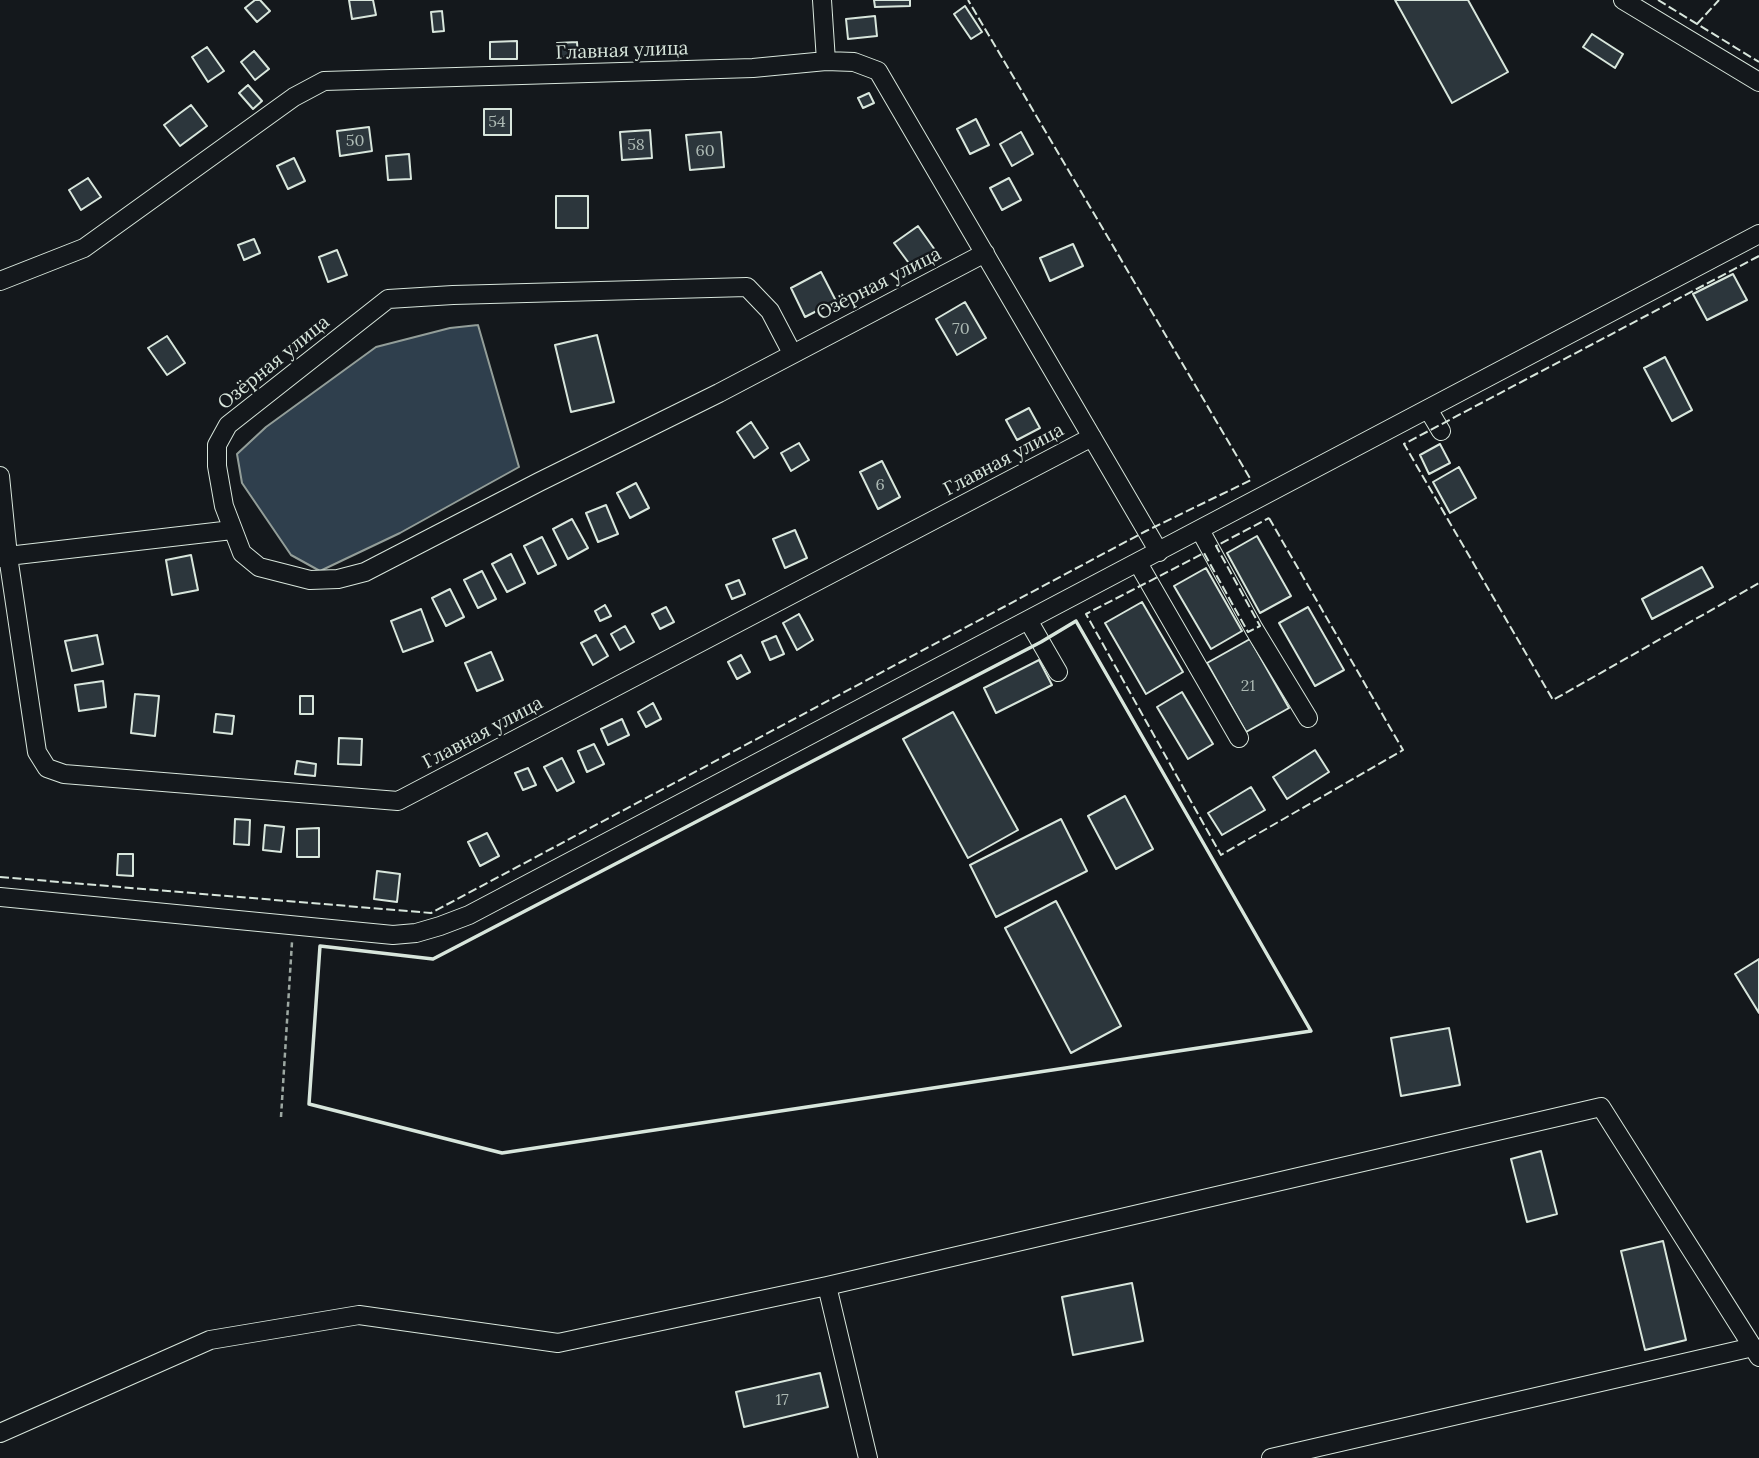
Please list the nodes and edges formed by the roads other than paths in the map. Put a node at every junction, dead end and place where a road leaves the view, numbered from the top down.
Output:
1 (822, 0) edge
2 (1623, 0) edge
3 (826, 61) junction
4 (1759, 82) edge
5 (1759, 234) edge
6 (985, 253) junction
7 (0, 281) edge
8 (792, 353) junction
9 (1428, 410) junction
10 (1441, 431) dead end
11 (1092, 437) junction
12 (0, 476) edge
13 (232, 530) junction
14 (1200, 530) junction
15 (1158, 552) junction
16 (4, 557) edge
17 (1138, 563) junction
18 (1028, 621) junction
19 (1058, 672) dead end
20 (1308, 718) dead end
21 (1239, 738) dead end
22 (0, 897) edge
23 (827, 1286) junction
24 (1756, 1352) edge
25 (0, 1433) edge
26 (868, 1458) edge
27 (1271, 1458) edge

1 - 3 street
2 - 4 street
3 - 6 street, Главная улица
3 - 7 street, Главная улица
5 - 9 street
6 - 8 street, Озёрная улица
6 - 11 street, Главная улица
8 - 13 street, Озёрная улица
8 - 13 street, Озёрная улица
9 - 10 street
9 - 14 street
11 - 15 street, Главная улица
11 - 16 street, Главная улица
12 - 16 street, Главная улица
13 - 16 street
14 - 15 street
14 - 20 street
15 - 17 street
17 - 18 street
17 - 21 street
18 - 19 street
18 - 22 street
23 - 24 street
23 - 25 street
23 - 26 street
24 - 27 street

